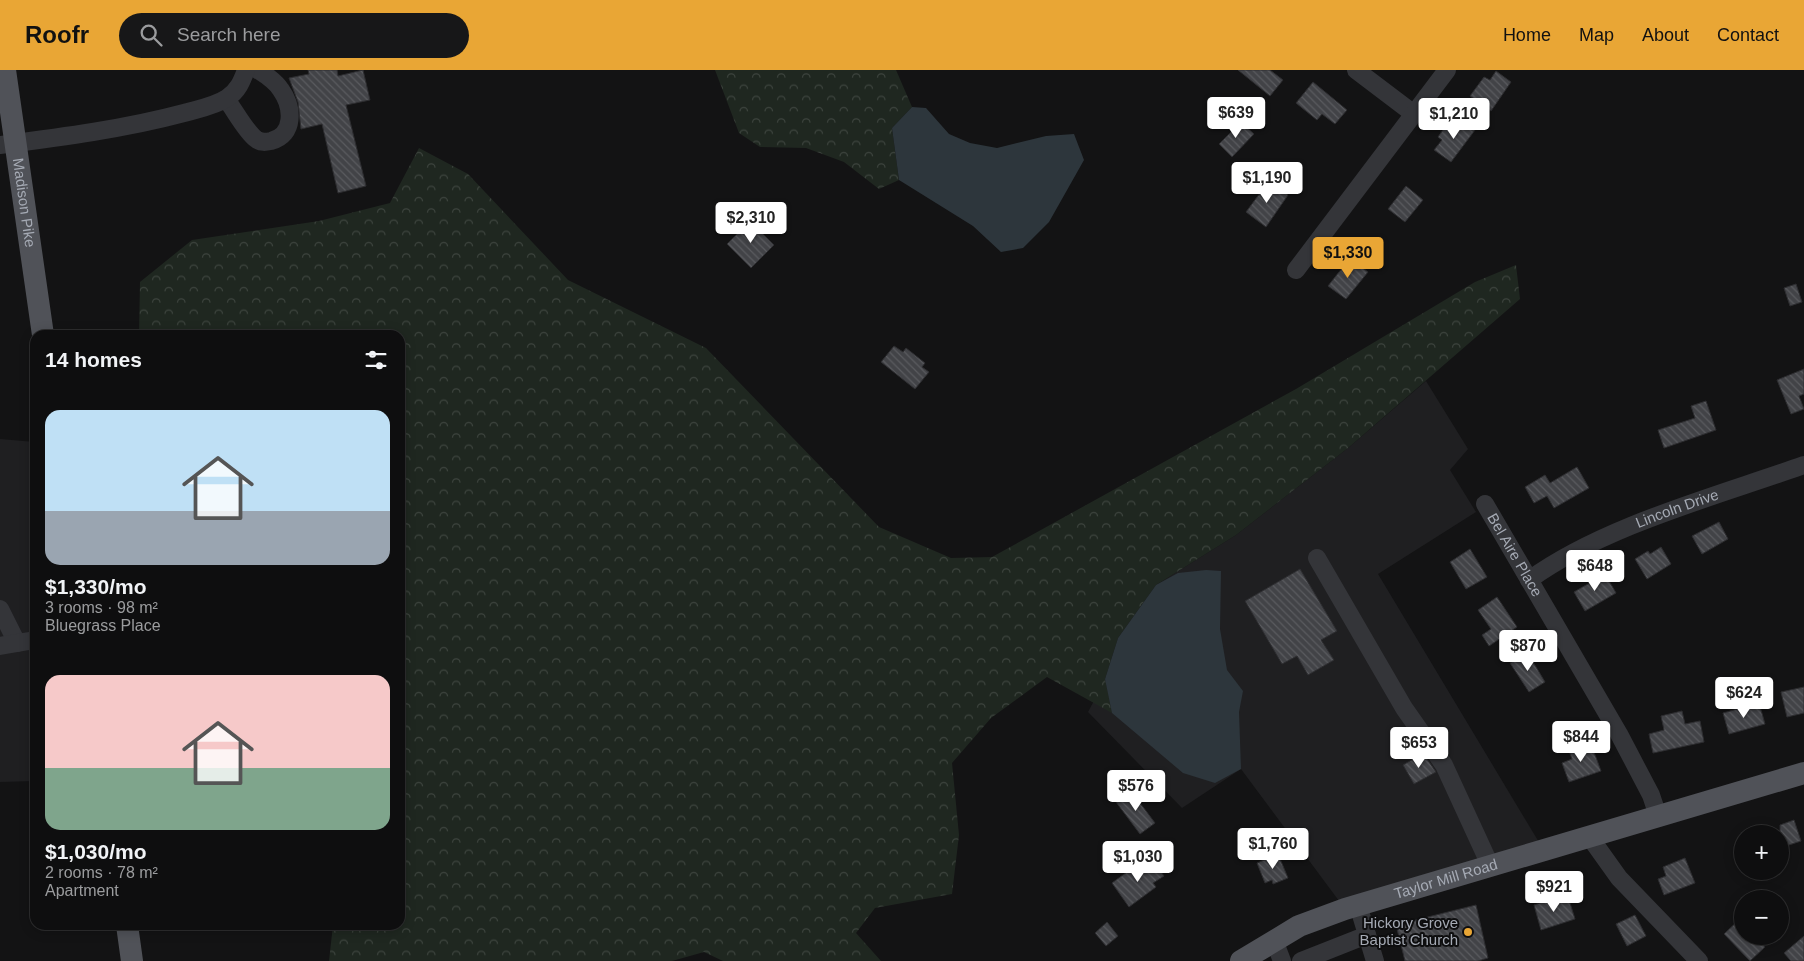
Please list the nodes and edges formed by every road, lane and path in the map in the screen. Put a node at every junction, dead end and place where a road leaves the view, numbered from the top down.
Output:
1 (5, 70) edge
2 (246, 70) edge
3 (258, 70) edge
4 (1356, 70) edge
5 (1447, 70) edge
6 (226, 99) junction
7 (1414, 114) junction
8 (8, 144) edge
9 (1296, 270) dead end
10 (42, 330) edge
11 (1804, 465) edge
12 (1485, 504) dead end
13 (1317, 558) dead end
14 (1529, 580) junction
15 (0, 609) edge
16 (30, 641) edge
17 (9, 644) edge
18 (1804, 774) edge
19 (1658, 816) junction
20 (1589, 836) junction
21 (1490, 865) junction
22 (1358, 905) junction
23 (128, 930) edge
24 (1367, 935) junction
25 (1274, 940) junction
26 (132, 961) edge
27 (1241, 961) edge
28 (1282, 961) edge
29 (1301, 961) edge
30 (1375, 961) edge
31 (1699, 961) edge

1 - 8 main road, Madison Pike
2 - 6 street
3 - 6 street
4 - 7 street
5 - 7 street
6 - 8 street
7 - 9 street
8 - 10 main road, Madison Pike
11 - 14 street, Lincoln Drive
12 - 14 street, Bel Aire Place
13 - 21 street
14 - 19 street, Bel Aire Place
15 - 17 street
16 - 17 street
18 - 19 main road, Taylor Mill Road
19 - 20 main road, Taylor Mill Road
20 - 21 main road, Taylor Mill Road
20 - 31 street
21 - 22 main road, Taylor Mill Road
22 - 24 street
22 - 25 main road, Taylor Mill Road
23 - 26 main road
24 - 29 street
24 - 30 street
25 - 27 main road, Taylor Mill Road
25 - 28 street

